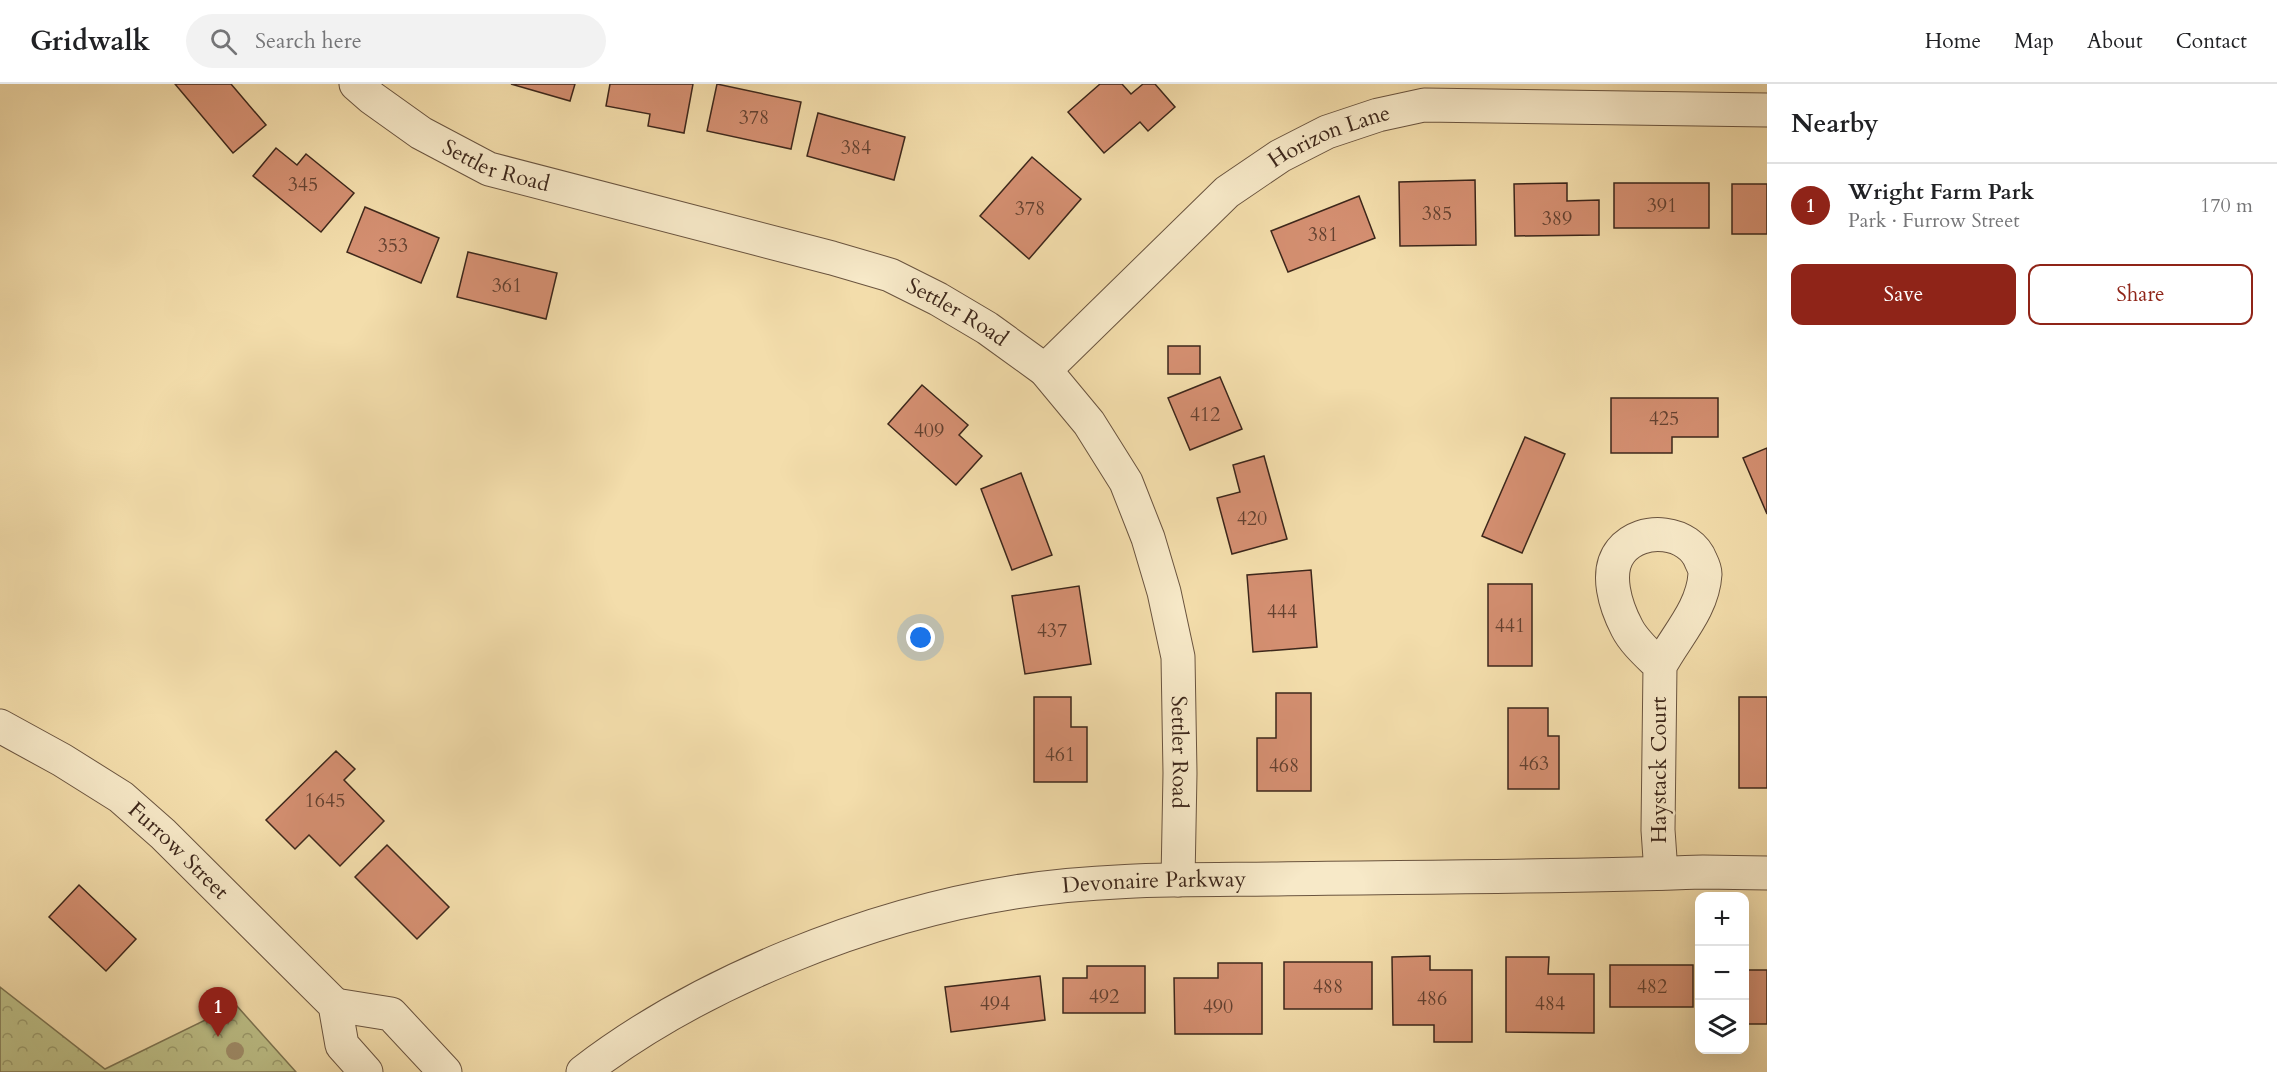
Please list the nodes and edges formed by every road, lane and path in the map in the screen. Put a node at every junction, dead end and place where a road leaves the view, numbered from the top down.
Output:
1 (356, 84) edge
2 (1767, 110) edge
3 (1045, 370) junction
4 (1659, 666) dead end
5 (0, 726) edge
6 (1662, 873) junction
7 (1767, 873) edge
8 (1178, 880) junction
9 (335, 1005) junction
10 (366, 1072) edge
11 (445, 1072) edge
12 (583, 1072) edge

1 - 3 street, Settler Road
2 - 3 street, Horizon Lane
3 - 8 street, Settler Road
4 - 6 street, Haystack Court
5 - 9 street, Furrow Street
6 - 7 street, Devonaire Parkway
6 - 8 street, Devonaire Parkway
8 - 12 street, Devonaire Parkway
9 - 10 street
9 - 11 street

